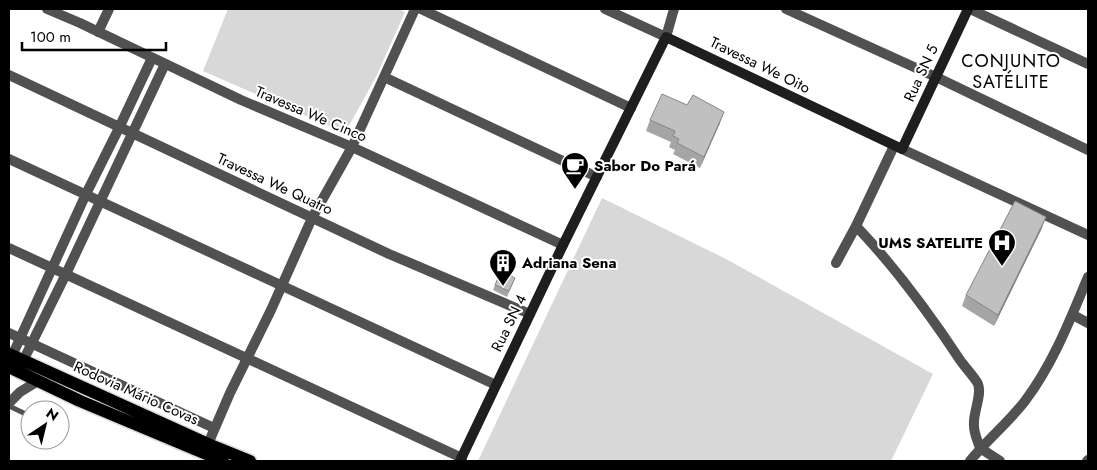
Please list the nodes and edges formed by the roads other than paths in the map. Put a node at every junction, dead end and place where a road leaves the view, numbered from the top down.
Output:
1 (47, 9) edge
2 (109, 9) edge
3 (415, 9) edge
4 (420, 9) edge
5 (604, 9) edge
6 (674, 9) edge
7 (786, 9) edge
8 (969, 9) edge
9 (98, 32) junction
10 (666, 37) junction
11 (152, 58) junction
12 (165, 64) junction
13 (1088, 64) edge
14 (9, 76) edge
15 (384, 77) junction
16 (936, 77) junction
17 (631, 108) junction
18 (120, 128) junction
19 (132, 134) junction
20 (352, 147) junction
21 (898, 147) junction
22 (1088, 150) edge
23 (9, 159) edge
24 (597, 177) junction
25 (86, 194) junction
26 (100, 201) junction
27 (312, 218) junction
28 (856, 226) junction
29 (1088, 235) edge
30 (563, 245) junction
31 (9, 248) edge
32 (836, 263) dead end
33 (52, 268) junction
34 (66, 274) junction
35 (1088, 277) edge
36 (282, 285) junction
37 (530, 314) junction
38 (1072, 315) junction
39 (1088, 323) edge
40 (9, 333) edge
41 (20, 338) junction
42 (32, 343) junction
43 (247, 358) junction
44 (13, 359) edge
45 (38, 381) junction
46 (496, 385) junction
47 (10, 400) edge
48 (20, 408) edge
49 (214, 428) junction
50 (208, 444) junction
51 (980, 448) junction
52 (461, 459) edge
53 (223, 461) edge
54 (250, 461) edge
55 (970, 461) edge
56 (1000, 461) edge

1 - 9 street, Travessa We Cinco
2 - 9 street
3 - 15 street
4 - 17 street
5 - 10 street, Travessa We Oito
6 - 10 street, Rua SN 4
7 - 16 street
8 - 13 street
8 - 16 main road, Rua SN 5
9 - 11 street, Travessa We Cinco
10 - 17 main road, Rua SN 4
10 - 21 main road, Travessa We Oito
11 - 12 street, Travessa We Cinco
11 - 18 street
12 - 19 street
12 - 20 street, Travessa We Cinco
14 - 18 street, Travessa We Quatro
15 - 20 street
15 - 24 street
16 - 21 main road, Rua SN 5
16 - 22 street
17 - 24 main road, Rua SN 4
18 - 19 street, Travessa We Quatro
18 - 25 street
19 - 26 street
19 - 27 street, Travessa We Quatro
20 - 27 street
20 - 30 street, Travessa We Cinco
21 - 28 street
21 - 29 street
23 - 25 street
24 - 30 main road, Rua SN 4
25 - 26 street
25 - 33 street
26 - 34 street
26 - 36 street
27 - 36 street
27 - 37 street, Travessa We Quatro
28 - 32 street
28 - 51 street
30 - 37 main road, Rua SN 4
31 - 33 street
33 - 34 street
33 - 41 street
34 - 42 street
34 - 43 street
35 - 38 street
36 - 43 street
36 - 46 street
37 - 46 main road, Rua SN 4
38 - 39 street
38 - 51 street
40 - 41 street
41 - 42 street
41 - 44 street
42 - 44 street
42 - 49 street
43 - 49 street
43 - 52 street
44 - 45 main road, Rodovia Mário Covas
44 - 50 main road, Rodovia Mário Covas
45 - 47 street
45 - 53 main road, Rodovia Mário Covas
46 - 52 main road, Rua SN 4
47 - 48 lane
49 - 50 street
50 - 54 main road, Rodovia Mário Covas
51 - 55 street
51 - 56 street

